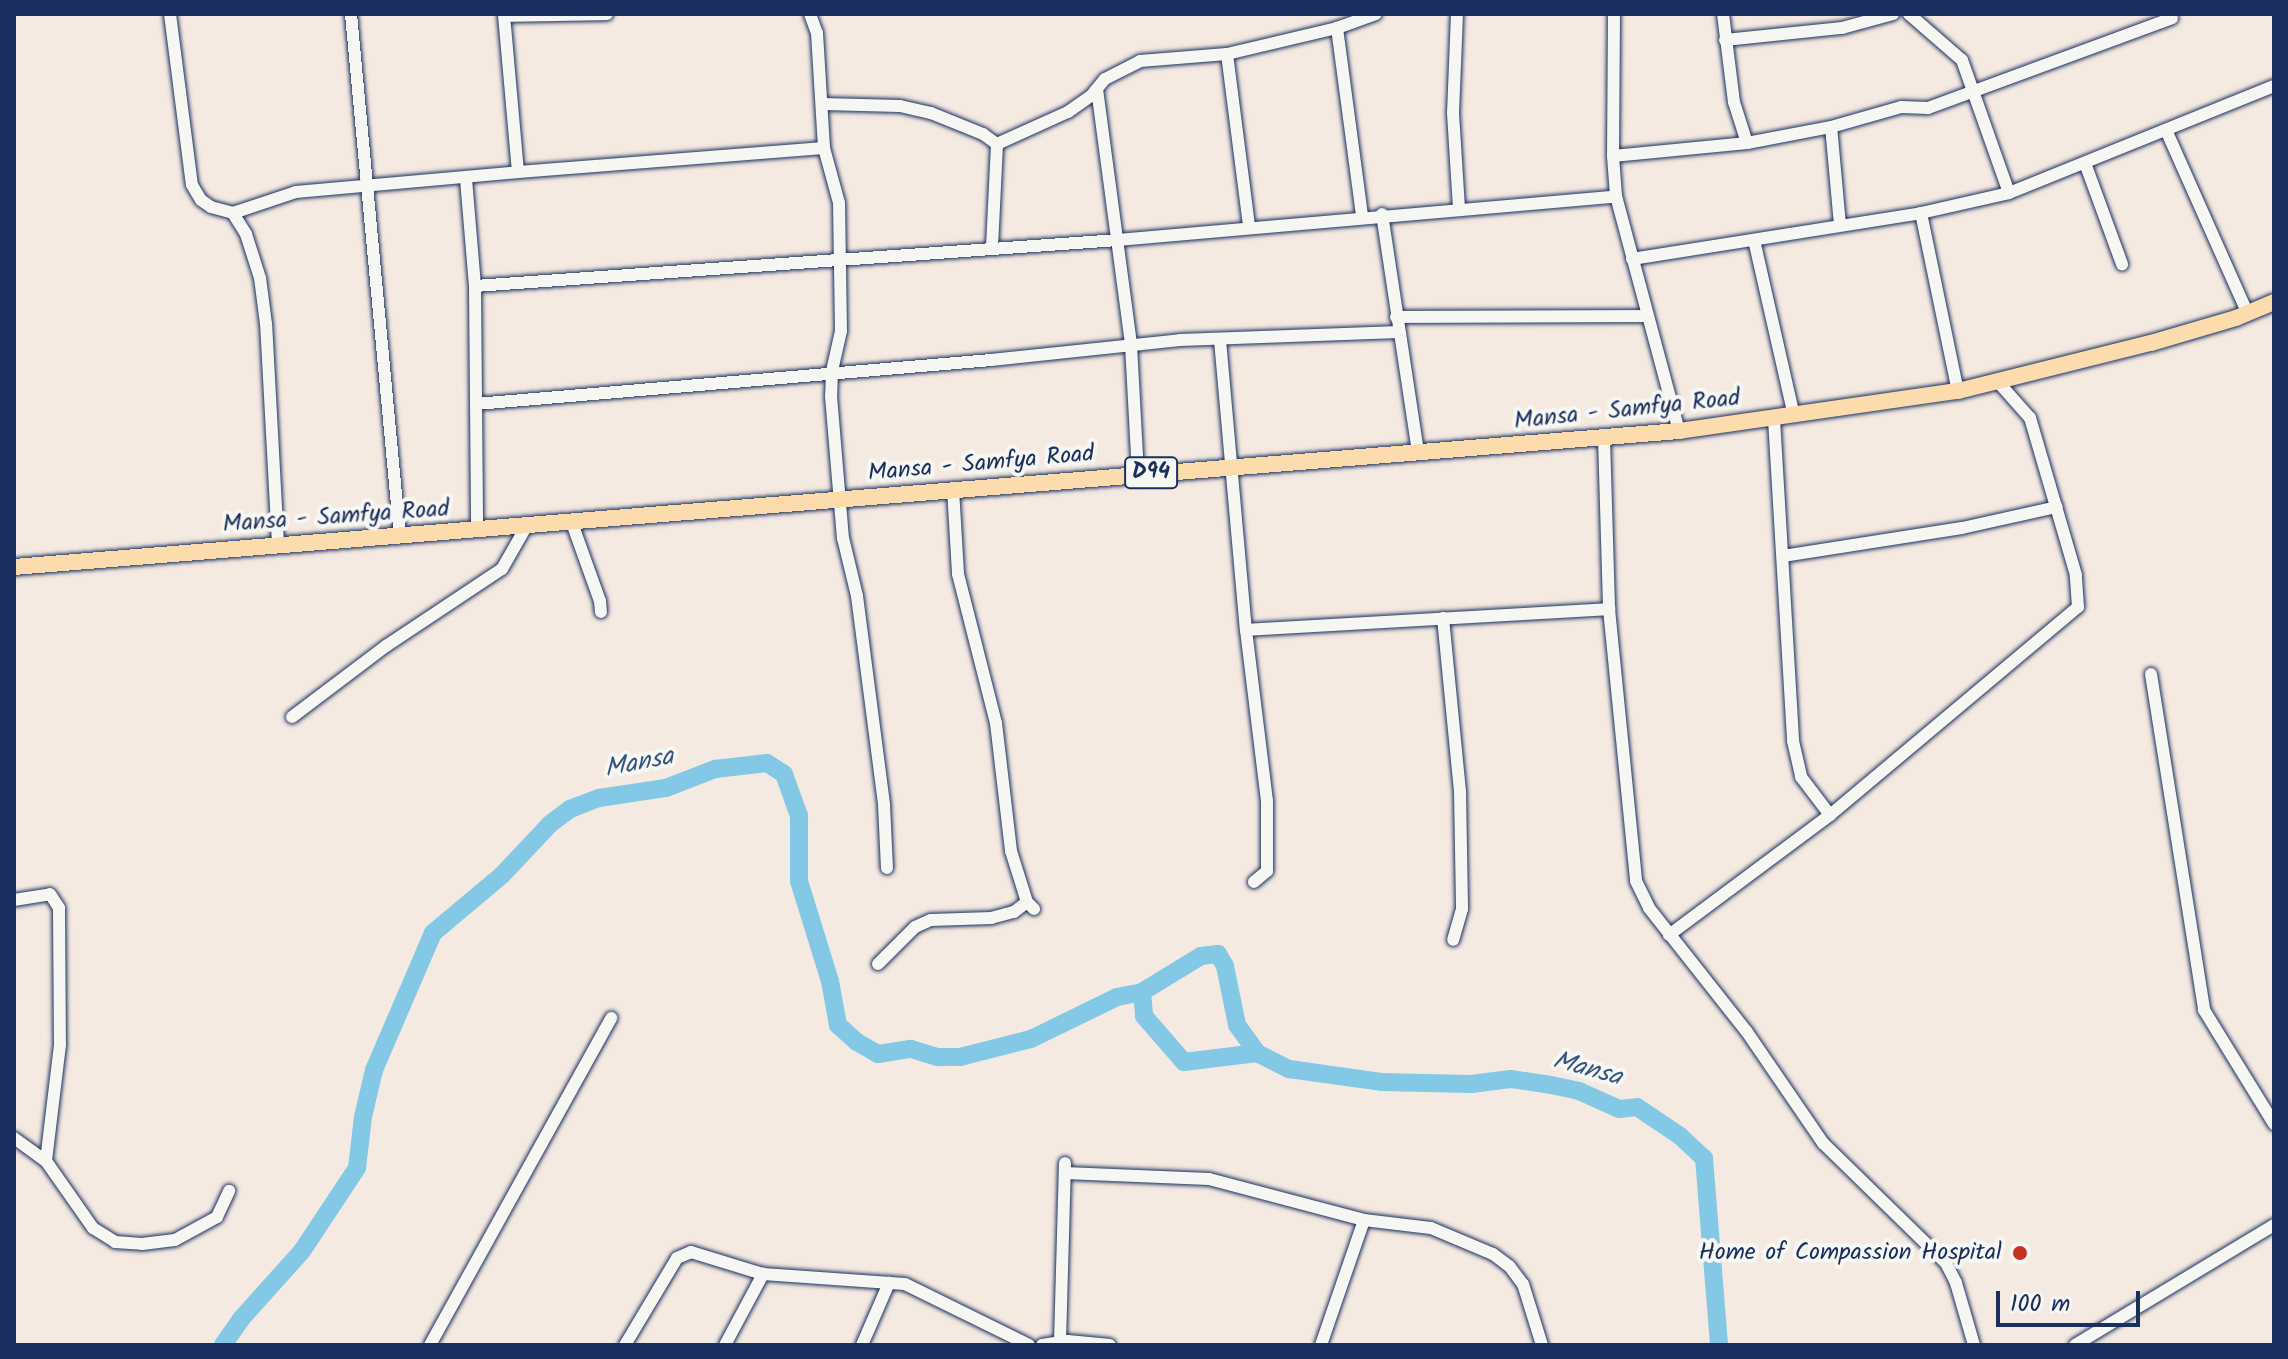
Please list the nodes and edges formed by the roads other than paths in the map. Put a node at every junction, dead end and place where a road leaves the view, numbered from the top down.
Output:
1 (170, 14) edge
2 (351, 14) edge
3 (607, 14) edge
4 (810, 14) edge
5 (1376, 14) edge
6 (1457, 14) edge
7 (1614, 14) edge
8 (1723, 14) edge
9 (1893, 14) edge
10 (1909, 14) edge
11 (505, 15) edge
12 (2172, 18) dead end
13 (1337, 28) junction
14 (1725, 40) junction
15 (1227, 54) junction
16 (2274, 86) edge
17 (1097, 89) junction
18 (1976, 92) junction
19 (823, 104) junction
20 (1831, 127) junction
21 (2166, 130) junction
22 (1747, 143) junction
23 (997, 144) junction
24 (824, 148) junction
25 (1613, 156) junction
26 (2085, 163) junction
27 (518, 172) junction
28 (466, 179) junction
29 (368, 187) junction
30 (2009, 193) junction
31 (1616, 196) junction
32 (1459, 208) junction
33 (233, 213) junction
34 (1921, 213) junction
35 (1382, 214) junction
36 (1362, 216) junction
37 (1249, 225) junction
38 (1840, 225) junction
39 (1118, 240) junction
40 (1754, 240) junction
41 (992, 247) junction
42 (837, 258) junction
43 (1632, 259) junction
44 (2122, 264) dead end
45 (475, 286) junction
46 (2274, 302) edge
47 (2248, 314) junction
48 (1647, 316) junction
49 (1396, 317) junction
50 (1399, 332) junction
51 (1220, 340) junction
52 (1131, 345) junction
53 (832, 371) junction
54 (1998, 382) junction
55 (1958, 391) junction
56 (476, 404) junction
57 (1794, 416) junction
58 (1774, 419) junction
59 (1679, 431) junction
60 (1604, 438) junction
61 (1418, 452) junction
62 (1231, 466) junction
63 (1138, 474) junction
64 (953, 489) junction
65 (843, 500) junction
66 (2057, 507) junction
67 (572, 523) junction
68 (526, 527) junction
69 (477, 531) junction
70 (400, 537) junction
71 (278, 544) junction
72 (1783, 556) junction
73 (14, 567) edge
74 (1609, 609) junction
75 (601, 612) dead end
76 (1443, 618) junction
77 (1246, 630) junction
78 (2151, 674) dead end
79 (292, 717) dead end
80 (1830, 815) junction
81 (887, 868) dead end
82 (1254, 882) dead end
83 (14, 900) edge
84 (1669, 935) junction
85 (1453, 940) dead end
86 (878, 964) dead end
87 (611, 1018) dead end
88 (2274, 1124) edge
89 (14, 1138) edge
90 (46, 1161) junction
91 (229, 1191) dead end
92 (1364, 1220) junction
93 (2274, 1225) edge
94 (763, 1274) junction
95 (889, 1283) junction
96 (1052, 1344) edge
97 (430, 1345) edge
98 (625, 1345) edge
99 (725, 1345) edge
100 (862, 1345) edge
101 (1029, 1345) edge
102 (1110, 1345) edge
103 (1321, 1345) edge
104 (1542, 1345) edge
105 (1974, 1345) edge
106 (2075, 1345) edge

1 - 33 street
2 - 29 street
3 - 11 street
4 - 19 street
5 - 13 street
6 - 32 street
7 - 25 street
8 - 14 street
9 - 14 street
10 - 18 street
11 - 27 street
12 - 18 street
13 - 15 street
13 - 36 street
14 - 22 street
15 - 17 street
15 - 37 street
16 - 21 street
17 - 23 street
17 - 39 street
18 - 20 street
18 - 30 street
19 - 23 street
19 - 24 street
20 - 22 street
20 - 38 street
21 - 26 street
21 - 47 street
22 - 25 street
23 - 41 street
24 - 27 street
24 - 42 street
25 - 31 street
26 - 30 street
26 - 44 street
27 - 28 street
28 - 29 street
28 - 45 street
29 - 33 street
29 - 70 street
30 - 34 street
31 - 32 street
31 - 43 street
32 - 35 street
33 - 71 street
34 - 38 street
34 - 55 street
35 - 36 street
35 - 49 street
36 - 37 street
37 - 39 street
38 - 40 street
39 - 41 street
39 - 52 street
40 - 43 street
40 - 57 street
41 - 42 street
42 - 45 street
42 - 53 street
43 - 48 street
45 - 56 street
46 - 47 main road, Mansa - Samfya Road / D94
47 - 54 main road, Mansa - Samfya Road / D94
48 - 49 street
48 - 59 street
49 - 50 street
50 - 51 street
50 - 61 street
51 - 52 street
51 - 62 street
52 - 53 street
52 - 63 street
53 - 56 street
53 - 65 street
54 - 55 main road, Mansa - Samfya Road / D94
54 - 66 street
55 - 57 main road, Mansa - Samfya Road / D94
56 - 69 street
57 - 58 main road, Mansa - Samfya Road / D94
58 - 59 main road, Mansa - Samfya Road / D94
58 - 72 street
59 - 60 main road, Mansa - Samfya Road / D94
60 - 61 main road, Mansa - Samfya Road / D94
60 - 74 street
61 - 62 main road, Mansa - Samfya Road / D94
62 - 63 main road, Mansa - Samfya Road / D94
62 - 77 street
63 - 64 main road, Mansa - Samfya Road / D94
64 - 65 main road, Mansa - Samfya Road / D94
64 - 86 street
65 - 67 main road, Mansa - Samfya Road / D94
65 - 81 street
66 - 72 street
66 - 80 street
67 - 68 main road, Mansa - Samfya Road / D94
67 - 75 street
68 - 69 main road, Mansa - Samfya Road / D94
68 - 79 street
69 - 70 main road, Mansa - Samfya Road / D94
70 - 71 main road, Mansa - Samfya Road / D94
71 - 73 main road, Mansa - Samfya Road / D94
72 - 80 street
74 - 76 street
74 - 84 street
76 - 77 street
76 - 85 street
77 - 82 street
78 - 88 street
80 - 84 street
83 - 90 street
84 - 105 street
87 - 97 street
89 - 90 street
90 - 91 street
92 - 96 street
92 - 103 street
92 - 104 street
93 - 106 street
94 - 95 street
94 - 98 street
94 - 99 street
95 - 100 street
95 - 101 street
96 - 102 street

